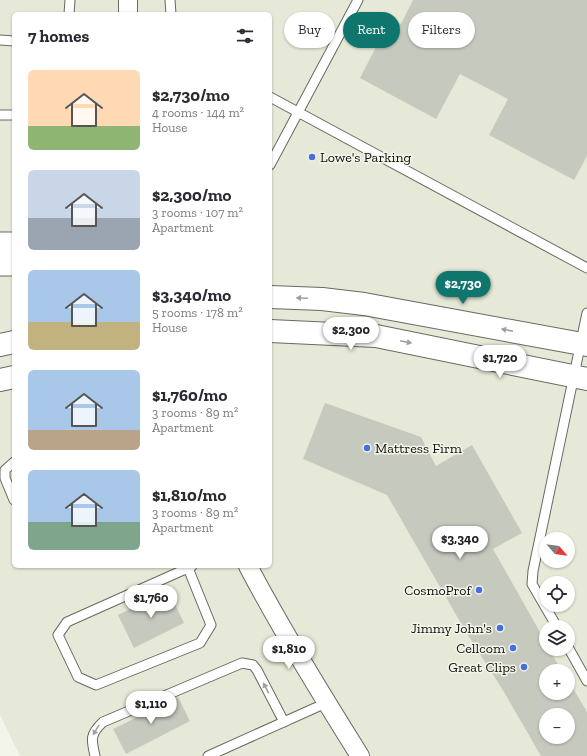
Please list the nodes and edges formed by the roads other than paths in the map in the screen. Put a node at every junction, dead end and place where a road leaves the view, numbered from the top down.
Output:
1 (70, 0) edge
2 (128, 0) edge
3 (170, 0) edge
4 (358, 0) edge
5 (69, 12) edge
6 (128, 12) edge
7 (171, 12) edge
8 (0, 40) edge
9 (12, 41) edge
10 (272, 98) edge
11 (299, 112) junction
12 (0, 115) edge
13 (12, 115) edge
14 (272, 161) edge
15 (0, 237) edge
16 (12, 237) edge
17 (0, 245) edge
18 (12, 245) edge
19 (0, 253) edge
20 (12, 253) edge
21 (0, 262) edge
22 (12, 262) edge
23 (587, 268) edge
24 (0, 271) edge
25 (12, 271) edge
26 (272, 298) edge
27 (587, 313) edge
28 (272, 331) edge
29 (12, 342) edge
30 (0, 345) edge
31 (584, 345) edge
32 (12, 377) edge
33 (580, 377) edge
34 (0, 380) edge
35 (12, 464) edge
36 (12, 496) edge
37 (188, 568) edge
38 (190, 568) edge
39 (249, 568) edge
40 (553, 620) edge
41 (573, 656) edge
42 (587, 681) edge
43 (326, 703) junction
44 (284, 722) junction
45 (95, 756) edge
46 (208, 756) edge
47 (360, 756) edge

1 - 5 lane
2 - 6 street
3 - 7 lane
4 - 11 lane
8 - 9 lane
10 - 11 lane
11 - 14 lane
11 - 23 lane
12 - 13 lane
15 - 16 lane
17 - 18 lane
19 - 20 lane
21 - 22 lane
24 - 25 lane
31 -> 26 street
27 - 31 lane
28 -> 33 street
29 - 30 street
31 - 33 lane
32 - 34 street
33 - 40 lane
35 - 36 lane
37 - 38 lane
39 - 43 street
41 - 42 lane
43 - 44 lane
43 - 47 street
44 -> 45 lane
44 - 46 lane

